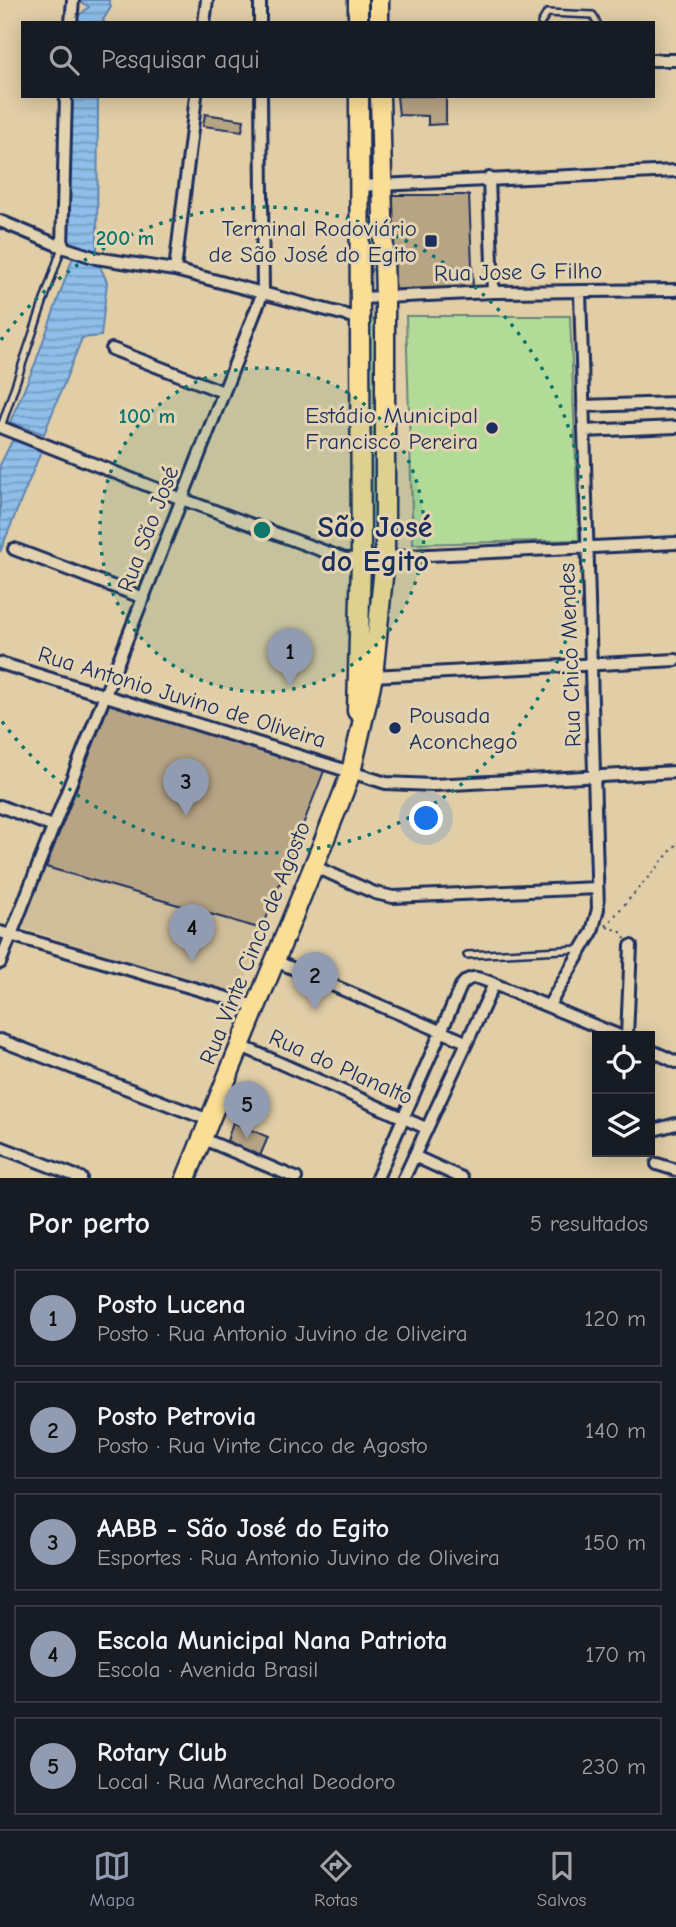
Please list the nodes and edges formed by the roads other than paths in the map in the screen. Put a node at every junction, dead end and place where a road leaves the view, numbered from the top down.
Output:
1 (73, 0) edge
2 (207, 0) edge
3 (260, 0) edge
4 (358, 0) edge
5 (379, 0) edge
6 (71, 21) edge
7 (204, 21) edge
8 (260, 21) edge
9 (358, 21) edge
10 (379, 21) edge
11 (542, 21) edge
12 (596, 21) edge
13 (655, 60) edge
14 (676, 60) edge
15 (66, 98) edge
16 (196, 98) edge
17 (261, 98) edge
18 (359, 98) edge
19 (380, 98) edge
20 (676, 172) edge
21 (489, 178) junction
22 (359, 186) junction
23 (381, 186) junction
24 (0, 221) edge
25 (62, 247) junction
26 (175, 270) junction
27 (676, 290) edge
28 (263, 292) junction
29 (493, 292) junction
30 (580, 292) junction
31 (361, 298) junction
32 (384, 298) junction
33 (361, 318) junction
34 (112, 349) dead end
35 (223, 392) junction
36 (676, 403) edge
37 (583, 406) junction
38 (0, 427) edge
39 (676, 427) edge
40 (584, 431) junction
41 (182, 499) junction
42 (676, 543) edge
43 (587, 547) junction
44 (14, 549) dead end
45 (385, 557) junction
46 (361, 559) junction
47 (144, 598) junction
48 (676, 660) edge
49 (0, 663) edge
50 (591, 663) junction
51 (373, 676) junction
52 (105, 694) junction
53 (359, 725) junction
54 (351, 772) junction
55 (676, 772) edge
56 (594, 776) junction
57 (0, 806) edge
58 (54, 827) junction
59 (313, 866) junction
60 (597, 888) junction
61 (5, 934) edge
62 (631, 946) road end
63 (582, 949) junction
64 (467, 955) dead end
65 (274, 960) junction
66 (0, 963) edge
67 (494, 984) junction
68 (549, 1005) junction
69 (255, 1006) junction
70 (442, 1031) junction
71 (609, 1031) edge
72 (627, 1031) edge
73 (0, 1040) edge
74 (466, 1042) junction
75 (239, 1045) junction
76 (655, 1052) edge
77 (676, 1062) edge
78 (403, 1118) junction
79 (209, 1120) junction
80 (676, 1124) edge
81 (426, 1128) junction
82 (655, 1130) edge
83 (201, 1138) junction
84 (0, 1147) edge
85 (414, 1156) junction
86 (657, 1164) dead end
87 (676, 1170) edge
88 (80, 1178) edge
89 (186, 1178) edge
90 (296, 1178) edge
91 (377, 1178) edge
92 (404, 1178) edge
93 (462, 1178) edge

1 - 6 street
2 - 7 street
3 - 8 street
4 - 9 main road
5 - 10 main road
11 - 12 lane
13 - 14 street
15 - 25 street
16 - 26 street
17 - 28 street, Rua São José
18 - 22 main road
19 - 23 main road
20 - 21 street
21 - 23 street
21 - 29 street
22 - 23 street
22 - 31 main road
23 - 32 main road
24 - 25 street
25 - 26 street
25 - 38 lane
26 - 28 street
27 - 30 street, Rua Jose G Filho
28 - 33 street
28 - 35 street, Rua São José
29 - 30 street, Rua Jose G Filho
29 - 32 street, Rua Jose G Filho
30 - 37 street, Rua Chico Mendes
31 - 32 street, Rua Jose G Filho
31 - 33 main road
32 - 45 main road
33 - 46 main road
34 - 35 street
35 - 41 street, Rua São José
36 - 37 street
37 - 40 street, Rua Chico Mendes
38 - 41 street
39 - 40 street
40 - 43 street, Rua Chico Mendes
41 - 46 street
41 - 47 street, Rua São José
42 - 43 street
43 - 45 street
43 - 50 street, Rua Chico Mendes
44 - 47 street
45 - 46 street
45 - 51 main road
46 - 53 main road
47 - 52 street, Rua São José
48 - 50 street
49 - 52 street, Rua Antonio Juvino de Oliveira
50 - 51 street
50 - 56 street, Rua Chico Mendes
51 - 53 main road
52 - 54 street, Rua Antonio Juvino de Oliveira
52 - 58 street, Rua São José
53 - 54 main road, Rua Vinte Cinco de Agosto
54 - 56 street, Rua Antonio Juvino de Oliveira
54 - 59 main road, Rua Vinte Cinco de Agosto
55 - 56 street, Rua Antonio Juvino de Oliveira
56 - 60 street, Rua Chico Mendes
57 - 58 street
58 - 61 street, Rua São José
59 - 60 street
59 - 65 main road, Rua Vinte Cinco de Agosto
60 - 63 street, Rua Chico Mendes
61 - 66 street, Rua São José
61 - 69 street
62 - 72 street
63 - 64 lane
63 - 68 street, Rua Chico Mendes
65 - 69 main road, Rua Vinte Cinco de Agosto
65 - 70 street
67 - 68 street
67 - 70 street
67 - 74 street
68 - 71 street
69 - 75 main road, Rua Vinte Cinco de Agosto
70 - 74 street
70 - 78 street
73 - 79 street
74 - 81 street
75 - 78 street, Rua do Planalto
75 - 79 main road, Rua Vinte Cinco de Agosto
76 - 77 street
78 - 81 street, Rua do Planalto
78 - 91 street
79 - 83 main road, Rua Vinte Cinco de Agosto
80 - 82 street
81 - 85 street
83 - 89 main road, Rua Vinte Cinco de Agosto
83 - 90 street
84 - 88 street
85 - 92 street
85 - 93 street
86 - 87 street

